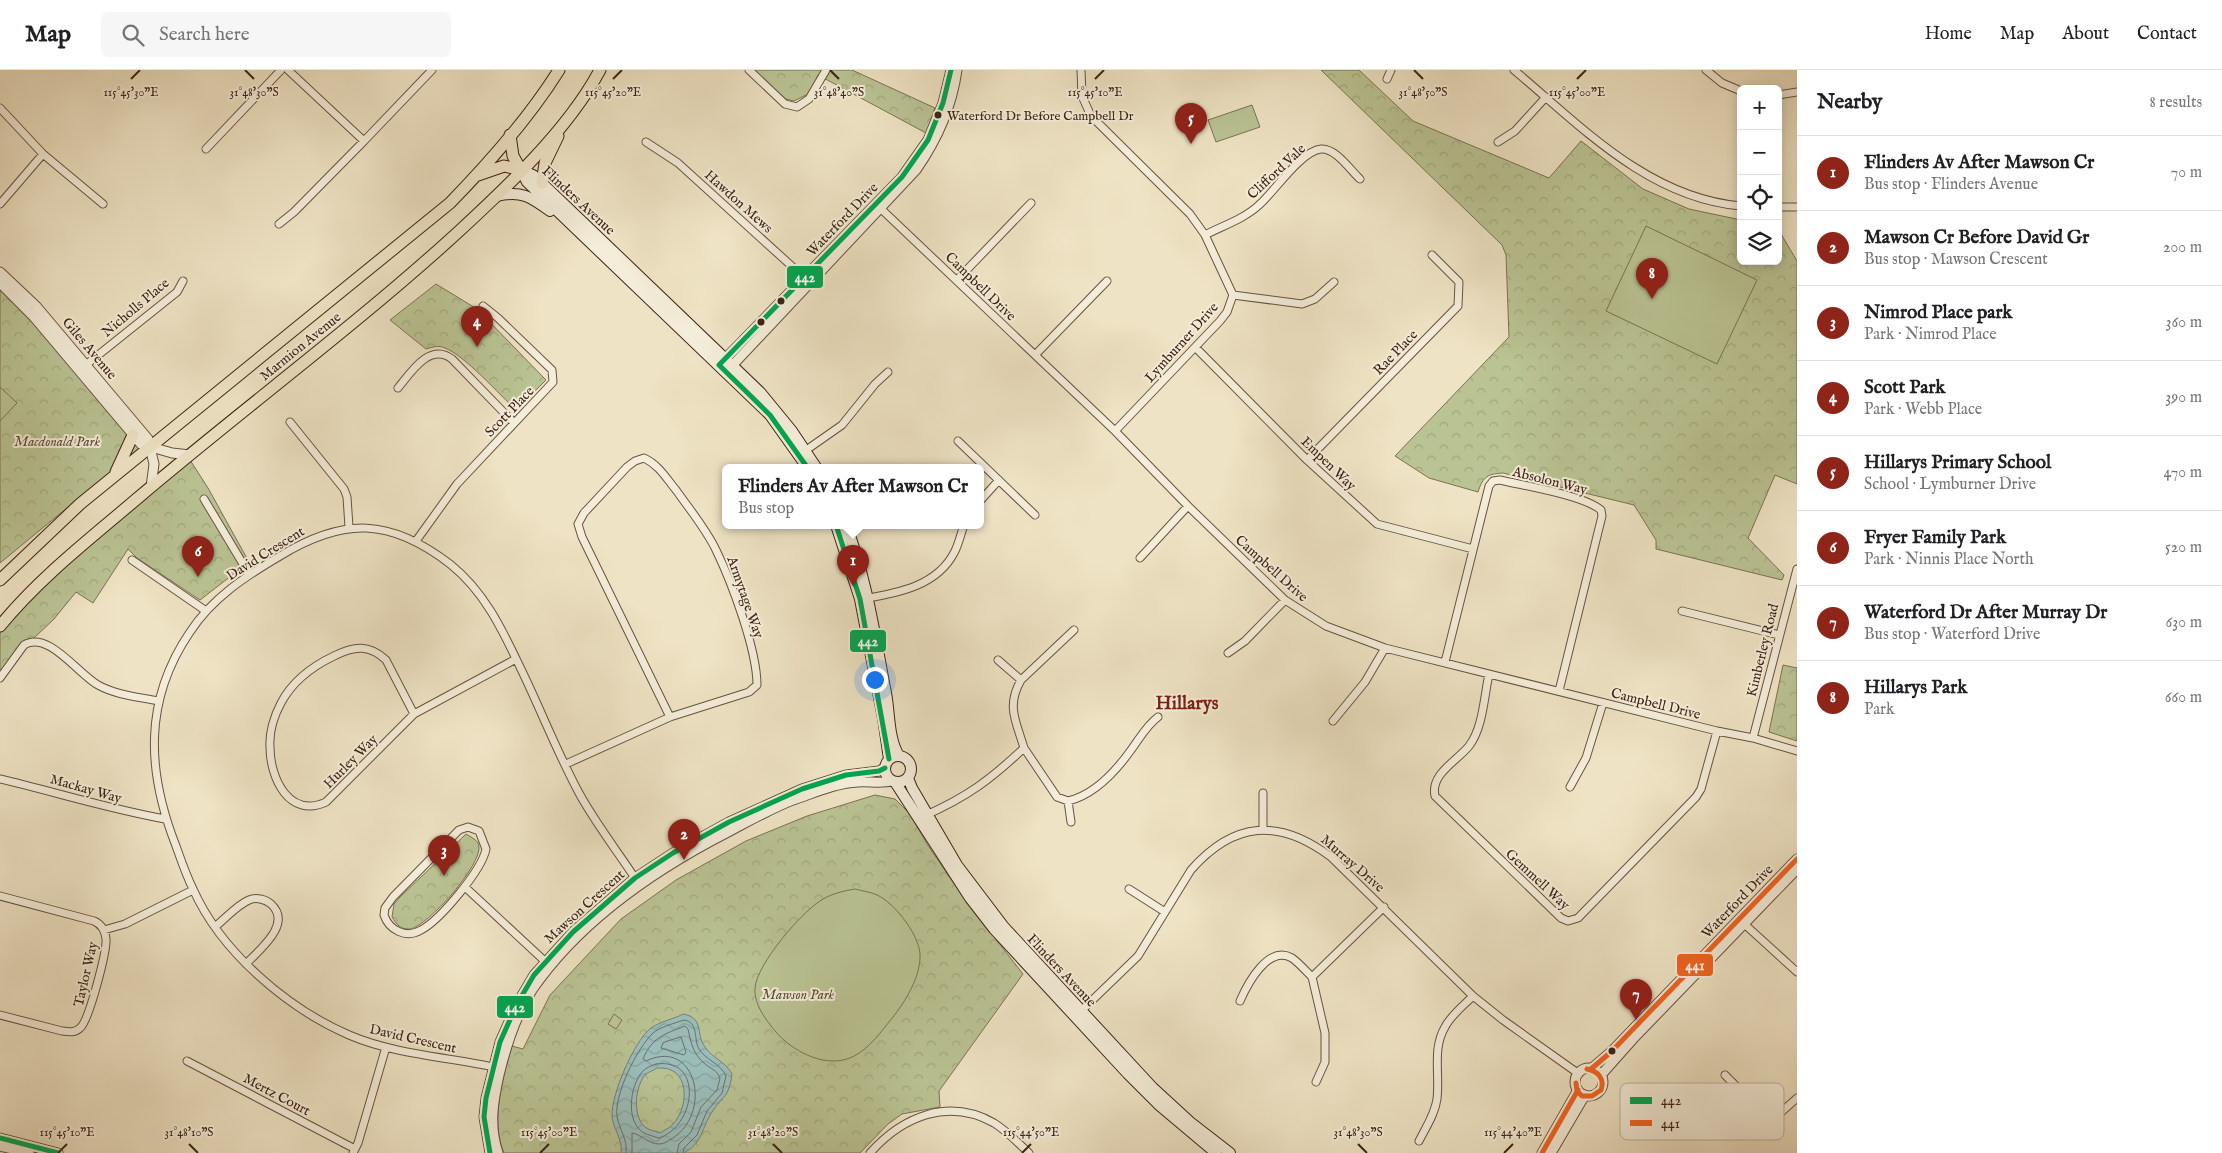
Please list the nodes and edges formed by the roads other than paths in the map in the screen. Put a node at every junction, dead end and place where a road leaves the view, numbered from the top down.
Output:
1 (281, 70) edge
2 (288, 70) edge
3 (432, 70) edge
4 (559, 70) edge
5 (600, 70) edge
6 (749, 70) edge
7 (826, 70) edge
8 (951, 70) edge
9 (957, 70) edge
10 (1081, 70) edge
11 (1391, 70) edge
12 (1514, 70) edge
13 (1706, 70) edge
14 (1386, 79) dead end
15 (1737, 89) edge
16 (1797, 92) edge
17 (1782, 94) edge
18 (1546, 96) junction
19 (0, 108) edge
20 (566, 121) junction
21 (510, 135) junction
22 (364, 141) junction
23 (646, 142) dead end
24 (1498, 142) dead end
25 (206, 149) dead end
26 (43, 154) junction
27 (521, 170) junction
28 (477, 175) junction
29 (1360, 179) dead end
30 (542, 184) junction
31 (497, 196) junction
32 (1031, 203) dead end
33 (0, 204) edge
34 (103, 204) dead end
35 (1737, 205) edge
36 (878, 206) junction
37 (1782, 207) edge
38 (1797, 207) edge
39 (278, 224) dead end
40 (1205, 235) junction
41 (601, 253) junction
42 (1432, 255) dead end
43 (0, 272) edge
44 (182, 280) dead end
45 (808, 280) junction
46 (957, 280) junction
47 (1106, 281) dead end
48 (1334, 282) dead end
49 (0, 283) edge
50 (1233, 296) junction
51 (483, 306) dead end
52 (1196, 348) junction
53 (1035, 355) junction
54 (726, 365) junction
55 (82, 368) junction
56 (888, 372) dead end
57 (398, 388) dead end
58 (290, 422) dead end
59 (514, 423) junction
60 (1115, 432) junction
61 (133, 435) junction
62 (958, 441) dead end
63 (149, 448) junction
64 (803, 453) junction
65 (190, 455) junction
66 (1307, 460) junction
67 (806, 464) edge
68 (813, 464) edge
69 (982, 464) edge
70 (984, 466) edge
71 (113, 478) junction
72 (999, 480) junction
73 (151, 488) junction
74 (984, 497) edge
75 (204, 499) dead end
76 (1188, 506) junction
77 (1035, 515) dead end
78 (349, 528) junction
79 (838, 529) edge
80 (847, 529) edge
81 (963, 529) edge
82 (416, 541) junction
83 (1473, 549) junction
84 (1140, 558) dead end
85 (132, 560) dead end
86 (1797, 569) edge
87 (249, 574) junction
88 (0, 580) edge
89 (864, 598) junction
90 (1284, 600) junction
91 (206, 611) junction
92 (1682, 611) dead end
93 (0, 626) edge
94 (1074, 630) dead end
95 (1778, 635) junction
96 (1385, 648) junction
97 (1228, 653) dead end
98 (516, 659) junction
99 (998, 660) dead end
100 (1445, 662) junction
101 (1489, 674) junction
102 (0, 678) edge
103 (1022, 680) junction
104 (1558, 690) junction
105 (158, 701) junction
106 (1603, 703) junction
107 (414, 714) junction
108 (670, 717) junction
109 (1158, 717) dead end
110 (1333, 721) dead end
111 (1717, 731) junction
112 (1753, 738) junction
113 (1024, 748) junction
114 (1797, 751) edge
115 (899, 756) junction
116 (566, 764) junction
117 (887, 764) junction
118 (908, 778) junction
119 (0, 779) edge
120 (893, 781) junction
121 (1570, 787) dead end
122 (1263, 793) dead end
123 (1068, 801) junction
124 (923, 816) junction
125 (165, 819) junction
126 (1071, 822) dead end
127 (1263, 829) junction
128 (1797, 858) edge
129 (1797, 869) edge
130 (638, 881) junction
131 (465, 887) junction
132 (1129, 889) dead end
133 (193, 890) junction
134 (0, 896) edge
135 (1384, 907) junction
136 (1165, 912) junction
137 (1741, 921) junction
138 (216, 926) junction
139 (104, 930) junction
140 (548, 963) junction
141 (246, 964) junction
142 (1797, 972) edge
143 (1312, 977) junction
144 (1474, 996) junction
145 (1240, 1001) dead end
146 (1078, 1014) junction
147 (0, 1015) edge
148 (386, 1047) junction
149 (187, 1061) dead end
150 (497, 1068) junction
151 (1591, 1069) junction
152 (1579, 1074) junction
153 (1725, 1075) dead end
154 (1601, 1076) junction
155 (1316, 1082) dead end
156 (1733, 1083) edge
157 (1581, 1092) junction
158 (1797, 1098) edge
159 (1784, 1110) edge
160 (0, 1138) edge
161 (1419, 1141) dead end
162 (0, 1146) edge
163 (354, 1151) edge
164 (29, 1153) edge
165 (58, 1153) edge
166 (490, 1153) edge
167 (498, 1153) edge
168 (870, 1153) edge
169 (1029, 1153) edge
170 (1216, 1153) edge
171 (1230, 1153) edge
172 (1542, 1153) edge
173 (1551, 1153) edge

1 - 25 street
2 - 22 street
3 - 22 street
4 - 21 highway, Marmion Avenue
5 - 20 highway, Marmion Avenue
6 - 7 street
8 - 36 street, Waterford Drive
9 - 36 street, Waterford Drive
10 - 40 street, Lymburner Drive
11 - 14 street
12 - 18 street
13 - 15 street
16 - 17 street
18 - 24 street
18 - 35 street
19 - 26 street
20 - 27 highway, Marmion Avenue
20 - 30 highway
21 - 27 highway
21 - 28 highway, Marmion Avenue
22 - 39 street
23 - 45 street, Hawdon Mews
26 - 33 street
26 - 34 street
27 - 28 highway
27 - 30 main road, Flinders Avenue
27 - 31 highway, Marmion Avenue
27 - 41 main road, Flinders Avenue
28 - 63 highway, Marmion Avenue
29 - 40 street, Clifford Vale
30 - 54 main road, Flinders Avenue
31 - 41 main road
31 - 65 highway, Marmion Avenue
32 - 46 street
36 - 45 street, Waterford Drive
36 - 46 street, Campbell Drive
37 - 38 street
40 - 50 street, Lymburner Drive
41 - 54 main road, Flinders Avenue
42 - 66 street, Rae Place
43 - 55 street, Giles Avenue
44 - 55 street, Nicholls Place
45 - 54 street, Waterford Drive
46 - 53 street, Campbell Drive
47 - 53 street
48 - 50 street
49 - 55 street, Giles Avenue
50 - 52 street, Lymburner Drive
51 - 59 street, Scott Place
52 - 60 street, Lymburner Drive
52 - 66 street, Empen Way
53 - 60 street, Campbell Drive
54 - 64 main road, Flinders Avenue
55 - 61 street, Giles Avenue
55 - 63 street, Giles Avenue
56 - 64 street
57 - 59 street
58 - 78 street
59 - 82 street, Scott Place
60 - 76 street, Campbell Drive
61 - 63 street, Giles Avenue
61 - 71 highway
62 - 69 street
63 - 65 street, Giles Avenue
63 - 71 highway, Marmion Avenue
63 - 73 street, Giles Avenue
64 - 67 main road, Flinders Avenue
64 - 68 main road, Flinders Avenue
65 - 73 highway, Marmion Avenue
66 - 83 street, Empen Way
70 - 72 street
71 - 88 highway, Marmion Avenue
72 - 74 street
72 - 77 street
73 - 93 highway, Marmion Avenue
75 - 87 street
76 - 84 street
76 - 90 street, Campbell Drive
78 - 82 street, David Crescent
78 - 87 street, David Crescent
79 - 89 main road
80 - 89 main road
81 - 89 street
82 - 98 street, David Crescent
83 - 100 street, Absolon Way
83 - 104 street, Absolon Way
85 - 91 street
86 - 95 street, Kimberley Road
87 - 91 street, David Crescent
89 - 115 main road
89 - 117 main road
90 - 96 street, Campbell Drive
90 - 97 street
91 - 105 street, David Crescent
92 - 95 street
94 - 103 street
95 - 112 street, Kimberley Road
96 - 100 street, Campbell Drive
96 - 110 street
98 - 107 street, Hurley Way
98 - 116 street, David Crescent
99 - 103 street
100 - 101 street, Campbell Drive
101 - 104 street, Campbell Drive
101 - 111 street, Gemmell Way
102 - 105 street
103 - 113 street
104 - 106 street, Campbell Drive
105 - 125 street, David Crescent
106 - 111 street, Campbell Drive
106 - 121 street
107 - 107 street, Hurley Way
108 - 108 street, Armytage Way
108 - 116 street, Armytage Way
109 - 123 street
111 - 112 street, Campbell Drive
112 - 114 street, Campbell Drive
113 - 123 street
113 - 124 street
115 - 117 main road
115 - 118 main road
116 - 130 street, David Crescent
117 - 120 main road
117 - 130 street, Mawson Crescent
118 - 120 main road
118 - 124 main road, Flinders Avenue
119 - 125 street, Mackay Way
120 - 124 main road, Flinders Avenue
120 - 130 street, Mawson Crescent
122 - 127 street
123 - 126 street
124 - 146 main road, Flinders Avenue
125 - 133 street, David Crescent
127 - 135 street, Murray Drive
127 - 136 street, Murray Drive
128 - 137 street, Waterford Drive
129 - 137 street, Waterford Drive
130 - 140 street, Mawson Crescent
131 - 131 street
131 - 140 street
132 - 136 street
133 - 138 street, David Crescent
133 - 139 street, Taylor Way
134 - 139 street, Taylor Way
135 - 143 street
135 - 144 street, Murray Drive
136 - 146 street, Murray Drive
137 - 142 street
137 - 151 street, Waterford Drive
137 - 154 street, Waterford Drive
138 - 141 street, David Crescent
138 - 141 street
139 - 147 street, Taylor Way
140 - 150 street, Mawson Crescent
141 - 148 street, David Crescent
143 - 145 street
143 - 155 street
144 - 152 street, Murray Drive
144 - 161 street
146 - 170 main road, Flinders Avenue
146 - 171 main road, Flinders Avenue
148 - 150 street, David Crescent
148 - 163 street
149 - 163 street, Mertz Court
150 - 166 street, Mawson Crescent
150 - 167 street, Mawson Crescent
151 - 152 street
151 - 154 street
152 - 157 street
153 - 156 street
154 - 157 street
157 - 172 street
157 - 173 street
158 - 159 street
160 - 165 street
162 - 164 street
168 - 169 street

